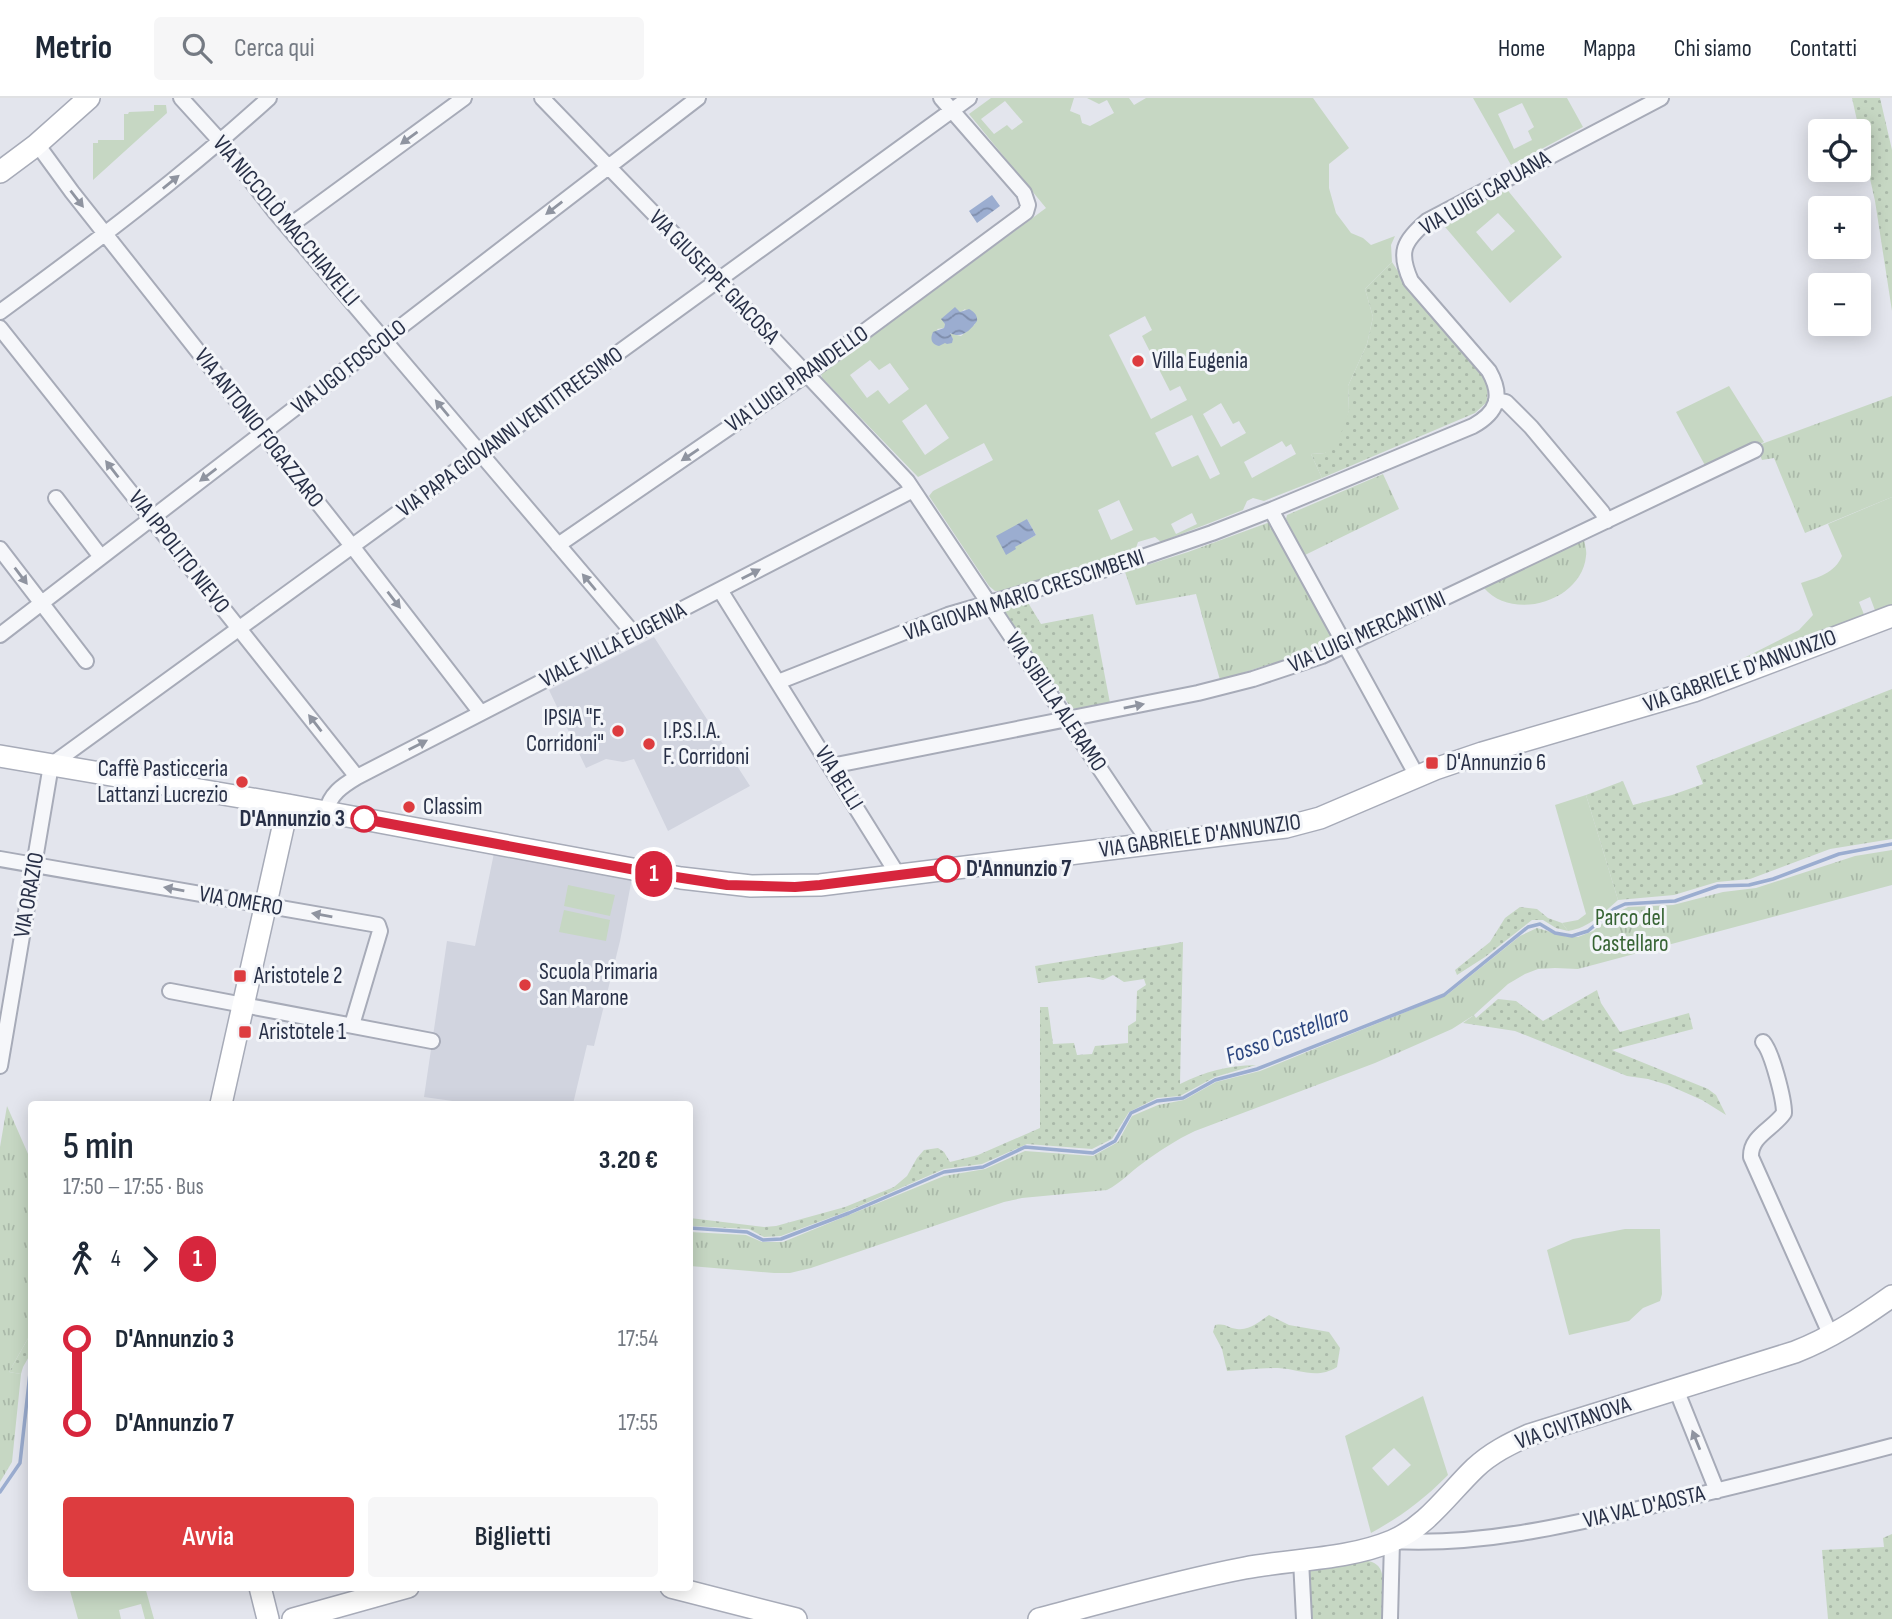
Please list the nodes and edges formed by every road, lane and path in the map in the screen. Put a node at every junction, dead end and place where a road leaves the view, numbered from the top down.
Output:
1 (181, 98) edge
2 (269, 98) edge
3 (464, 98) edge
4 (542, 98) edge
5 (698, 98) edge
6 (941, 98) edge
7 (969, 98) edge
8 (1661, 98) edge
9 (77, 102) edge
10 (952, 110) junction
11 (220, 142) junction
12 (37, 144) junction
13 (608, 167) junction
14 (0, 172) edge
15 (288, 227) junction
16 (106, 235) junction
17 (718, 280) junction
18 (0, 312) edge
19 (0, 328) edge
20 (384, 340) junction
21 (807, 374) junction
22 (1496, 400) junction
23 (263, 433) junction
24 (1755, 450) dead end
25 (480, 453) junction
26 (913, 490) junction
27 (57, 498) dead end
28 (1271, 510) junction
29 (152, 518) junction
30 (1607, 521) junction
31 (558, 545) junction
32 (352, 546) junction
33 (0, 549) edge
34 (101, 557) junction
35 (720, 590) junction
36 (42, 603) junction
37 (989, 603) junction
38 (1883, 619) edge
39 (239, 628) junction
40 (634, 634) junction
41 (0, 635) edge
42 (1345, 646) junction
43 (86, 661) dead end
44 (778, 682) junction
45 (481, 713) junction
46 (1067, 719) junction
47 (1, 755) edge
48 (51, 765) junction
49 (831, 766) junction
50 (1418, 776) junction
51 (357, 777) junction
52 (288, 806) junction
53 (326, 812) junction
54 (1151, 845) junction
55 (0, 859) edge
56 (34, 865) junction
57 (898, 876) junction
58 (266, 905) junction
59 (170, 991) dead end
60 (243, 1005) junction
61 (352, 1025) junction
62 (432, 1041) dead end
63 (1763, 1042) dead end
64 (0, 1066) edge
65 (222, 1101) edge
66 (1892, 1296) edge
67 (1831, 1336) junction
68 (1676, 1389) junction
69 (1892, 1446) edge
70 (1717, 1491) junction
71 (1392, 1541) junction
72 (1301, 1560) junction
73 (261, 1591) edge
74 (394, 1591) edge
75 (687, 1591) edge
76 (268, 1619) edge
77 (293, 1619) edge
78 (796, 1619) edge
79 (1039, 1619) edge
80 (1304, 1619) edge
81 (1390, 1619) edge

1 - 11 street, VIA NICCOLÒ MACCHIAVELLI
2 - 11 street
3 -> 15 street
4 - 13 street, VIA GIUSEPPE GIACOSA
5 - 13 street, VIA UGO FOSCOLO
6 - 10 street
7 - 10 street, VIA PAPA GIOVANNI VENTITREESIMO
8 - 22 street, VIA LUIGI CAPUANA
9 - 12 main road
10 - 17 street, VIA PAPA GIOVANNI VENTITREESIMO
10 - 21 street, VIA LUIGI PIRANDELLO
11 - 15 street, VIA NICCOLÒ MACCHIAVELLI
16 -> 11 street
12 - 14 main road
12 -> 16 street, VIA ANTONIO FOGAZZARO
13 - 17 street, VIA GIUSEPPE GIACOSA
13 -> 20 street, VIA UGO FOSCOLO
15 - 20 street, VIA NICCOLÒ MACCHIAVELLI
16 - 18 street
16 - 23 street, VIA ANTONIO FOGAZZARO
17 - 21 street, VIA GIUSEPPE GIACOSA
17 - 25 street, VIA PAPA GIOVANNI VENTITREESIMO
29 -> 19 street, VIA IPPOLITO NIEVO
20 - 23 street, VIA UGO FOSCOLO
25 -> 20 street, VIA NICCOLÒ MACCHIAVELLI
21 - 26 street, VIA GIUSEPPE GIACOSA
21 -> 31 street, VIA LUIGI PIRANDELLO
22 - 28 street
22 - 30 street
23 -> 29 street, VIA UGO FOSCOLO
23 - 32 street, VIA ANTONIO FOGAZZARO
24 - 30 street, VIA LUIGI MERCANTINI
25 - 31 street, VIA NICCOLÒ MACCHIAVELLI
25 - 32 street, VIA PAPA GIOVANNI VENTITREESIMO
35 -> 26 street, VIALE VILLA EUGENIA
26 - 37 street, VIA SIBILLA ALERAMO
27 - 34 street
28 - 37 street, VIA GIOVAN MARIO CRESCIMBENI
28 - 42 street
29 - 34 street, VIA UGO FOSCOLO
29 - 39 street, VIA IPPOLITO NIEVO
30 - 42 street, VIA LUIGI MERCANTINI
40 -> 31 street, VIA NICCOLÒ MACCHIAVELLI
32 - 39 street, VIA PAPA GIOVANNI VENTITREESIMO
32 -> 45 street, VIA ANTONIO FOGAZZARO
33 -> 36 street
34 - 36 street, VIA UGO FOSCOLO
35 - 40 street, VIALE VILLA EUGENIA
35 - 44 street, VIA BELLI
36 - 41 street, VIA UGO FOSCOLO
36 - 43 street
37 - 44 street, VIA GIOVAN MARIO CRESCIMBENI
37 - 46 street, VIA SIBILLA ALERAMO
38 - 50 main road, VIA GABRIELE D'ANNUNZIO
39 - 48 street, VIA PAPA GIOVANNI VENTITREESIMO
51 -> 39 street, VIA IPPOLITO NIEVO
40 - 45 street, VIALE VILLA EUGENIA
46 -> 42 street, VIA LUIGI MERCANTINI
42 - 50 street
44 - 49 street, VIA BELLI
51 -> 45 street, VIALE VILLA EUGENIA
46 - 49 street, VIA LUIGI MERCANTINI
46 - 54 street, VIA SIBILLA ALERAMO
47 - 48 main road, VIA GABRIELE D'ANNUNZIO
48 - 52 main road, VIA GABRIELE D'ANNUNZIO
48 - 56 street, VIA ORAZIO
49 - 57 street, VIA BELLI
50 - 54 main road, VIA GABRIELE D'ANNUNZIO
51 - 53 street, VIALE VILLA EUGENIA
52 - 53 main road, VIA GABRIELE D'ANNUNZIO
52 - 58 main road
53 - 57 main road, VIA GABRIELE D'ANNUNZIO
54 - 57 main road, VIA GABRIELE D'ANNUNZIO
55 - 56 street, VIA OMERO
58 -> 56 street, VIA OMERO
56 - 64 street, VIA ORAZIO
58 - 60 main road
61 -> 58 street, VIA OMERO
59 - 60 street
60 - 61 street
60 - 65 main road
61 - 62 street
63 - 67 street
66 - 67 main road, VIA CIVITANOVA
67 - 68 main road, VIA CIVITANOVA
70 -> 68 street
68 - 71 main road, VIA CIVITANOVA
69 - 70 street, VIA VAL D'AOSTA
70 - 71 street, VIA VAL D'AOSTA
71 - 72 main road, VIA CIVITANOVA
71 - 81 street
72 - 79 main road, VIA CIVITANOVA
72 - 80 street
73 - 76 main road
74 - 77 main road
75 - 78 main road

